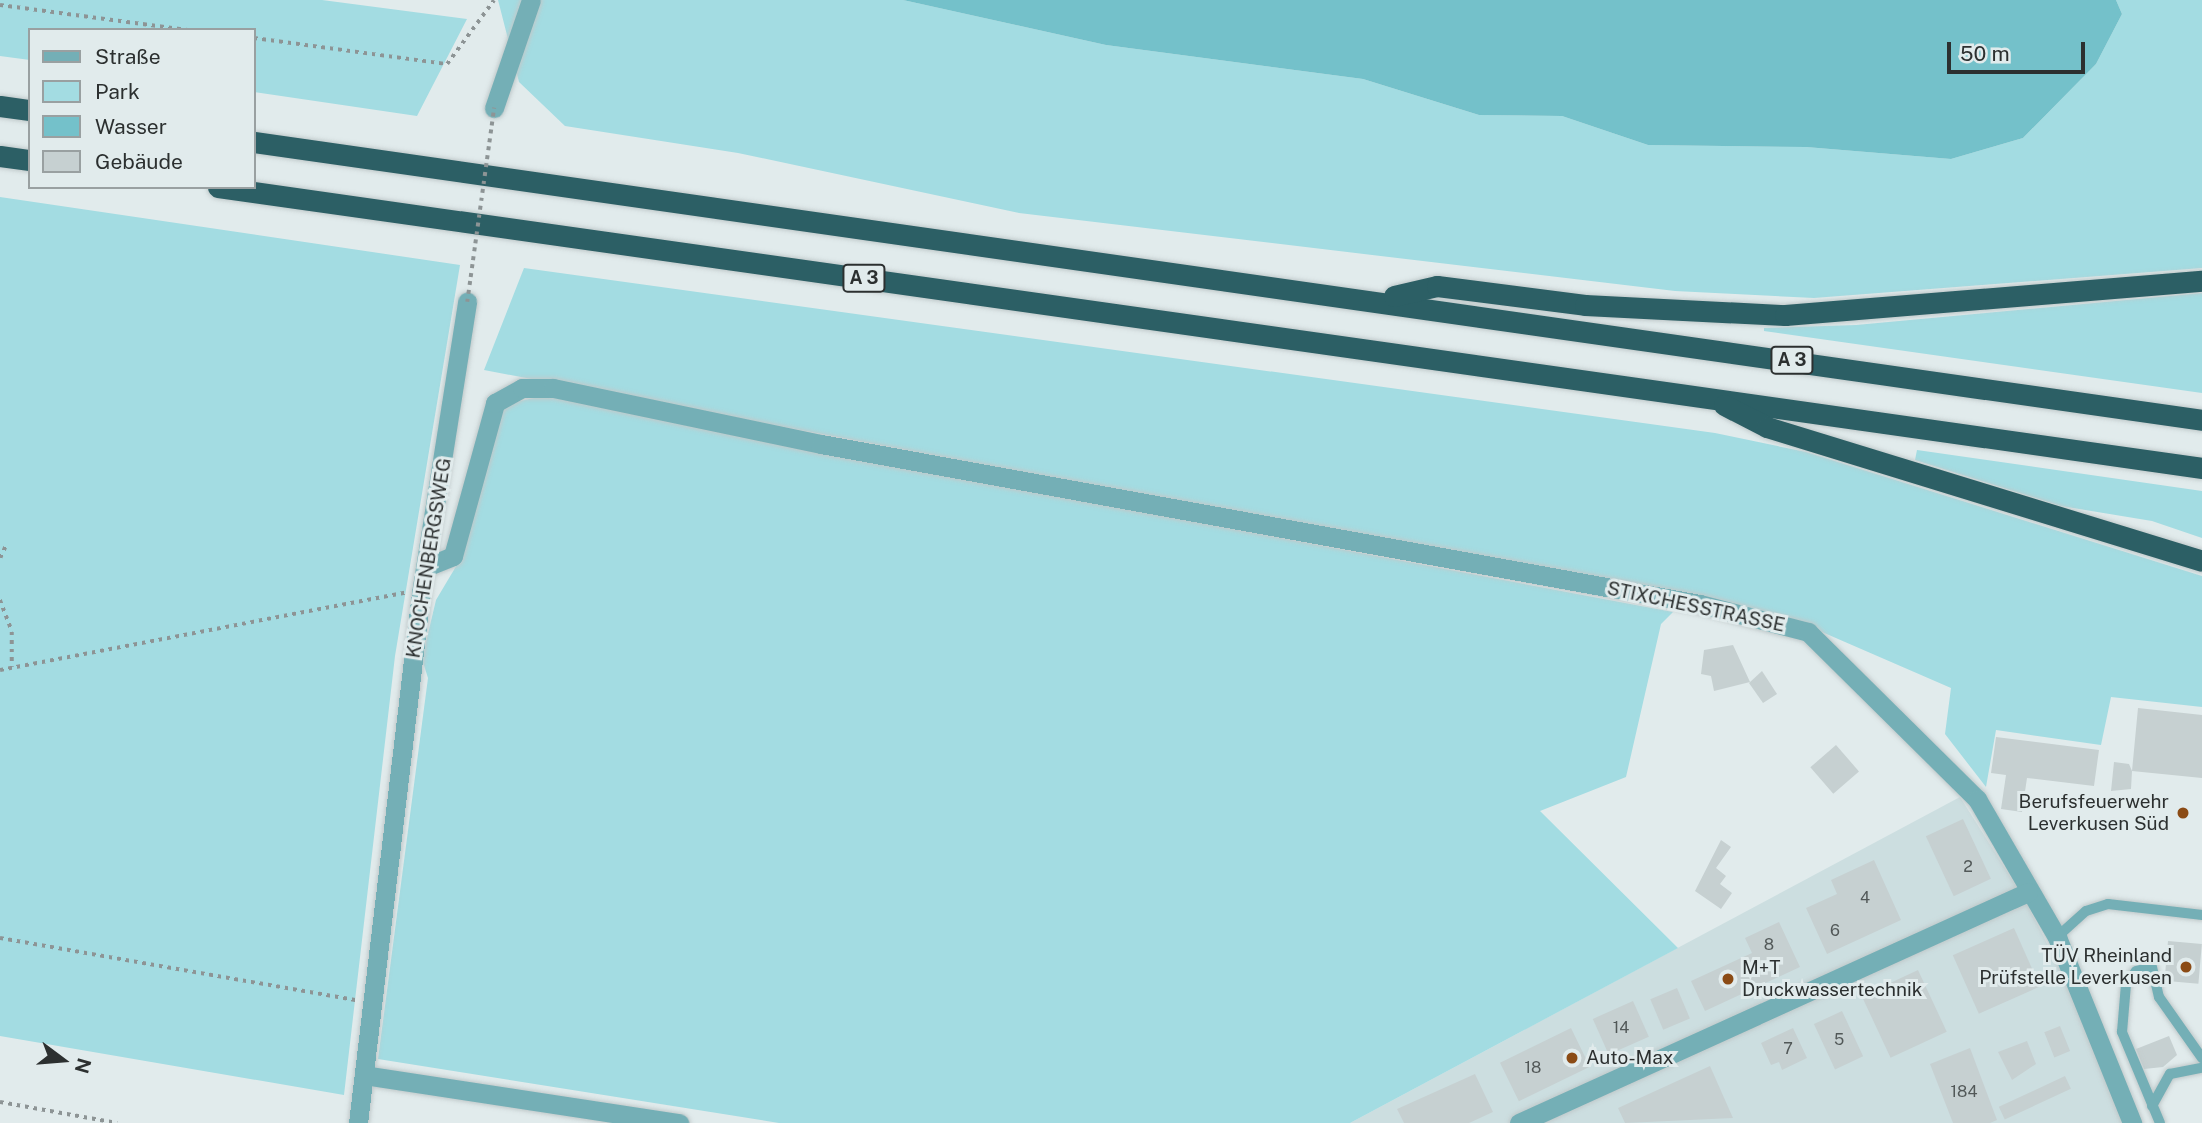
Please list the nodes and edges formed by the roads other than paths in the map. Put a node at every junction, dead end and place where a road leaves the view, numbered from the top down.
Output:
1 (531, 0) edge
2 (0, 106) edge
3 (494, 108) road end
4 (28, 110) edge
5 (256, 142) edge
6 (0, 156) edge
7 (28, 160) edge
8 (232, 189) edge
9 (2202, 281) edge
10 (1382, 299) junction
11 (467, 303) road end
12 (1707, 396) junction
13 (2202, 420) edge
14 (2202, 468) edge
15 (2202, 561) edge
16 (426, 567) junction
17 (2028, 892) junction
18 (2202, 915) edge
19 (2057, 937) junction
20 (2202, 1058) edge
21 (2202, 1069) edge
22 (363, 1075) junction
23 (2152, 1106) junction
24 (358, 1123) edge
25 (679, 1123) edge
26 (1519, 1123) edge
27 (2132, 1123) edge
28 (2160, 1123) edge

1 - 3 street
2 - 4 highway
5 - 10 highway, A 3
6 - 7 highway
8 - 12 highway, A 3
9 - 10 highway
10 - 13 highway, A 3
11 - 16 street, KNOCHENBERGSWEG
12 - 14 highway, A 3
12 - 15 highway
16 - 17 street, STIXCHESSTRASSE
16 - 22 street, KNOCHENBERGSWEG
17 - 19 street, STIXCHESSTRASSE
17 - 26 street
18 - 19 lane
19 - 27 street, STIXCHESSTRASSE
20 - 23 lane
21 - 23 lane
22 - 24 street, KNOCHENBERGSWEG
22 - 25 street
23 - 28 lane

